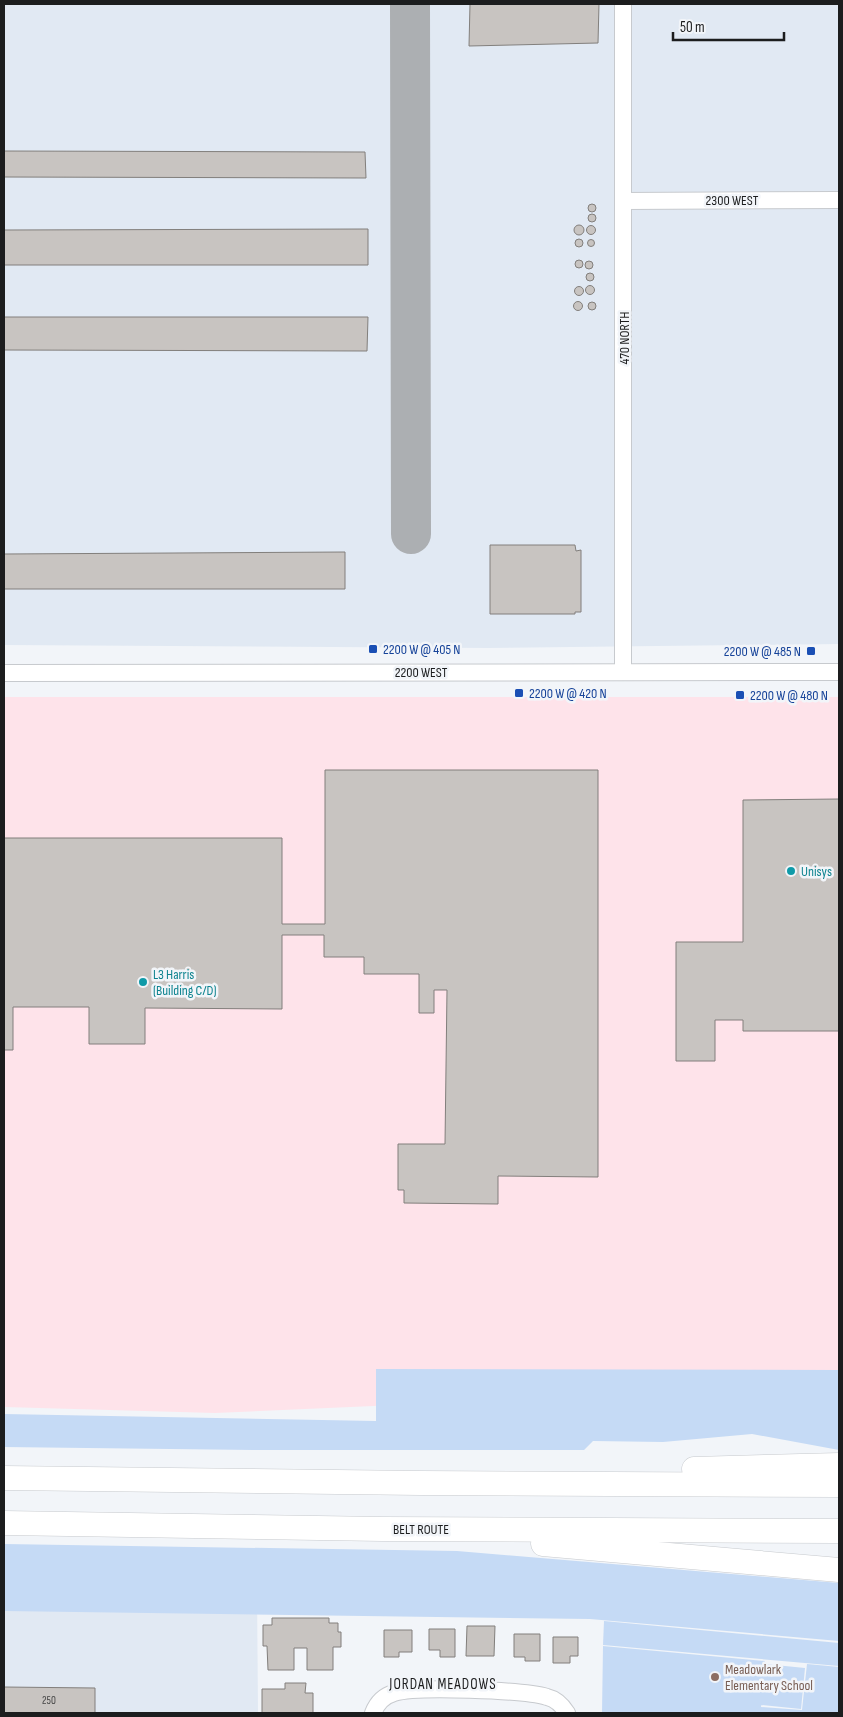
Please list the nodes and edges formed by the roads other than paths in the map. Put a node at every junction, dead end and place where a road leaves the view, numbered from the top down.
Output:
1 (623, 4) edge
2 (839, 200) edge
3 (624, 201) junction
4 (622, 672) junction
5 (839, 672) edge
6 (4, 673) edge
7 (839, 1465) edge
8 (4, 1478) edge
9 (420, 1483) junction
10 (839, 1485) edge
11 (4, 1522) edge
12 (382, 1529) junction
13 (839, 1531) edge
14 (839, 1570) edge
15 (373, 1713) edge
16 (567, 1713) edge

1 - 3 street, 470 NORTH
2 - 3 street, 2300 WEST
3 - 4 street, 470 NORTH
4 - 5 street, 2200 WEST
4 - 6 street, 2200 WEST
7 - 9 highway
8 - 9 highway
9 - 10 highway
11 - 12 highway, BELT ROUTE
12 - 13 highway, BELT ROUTE
12 - 14 highway
15 - 16 street

